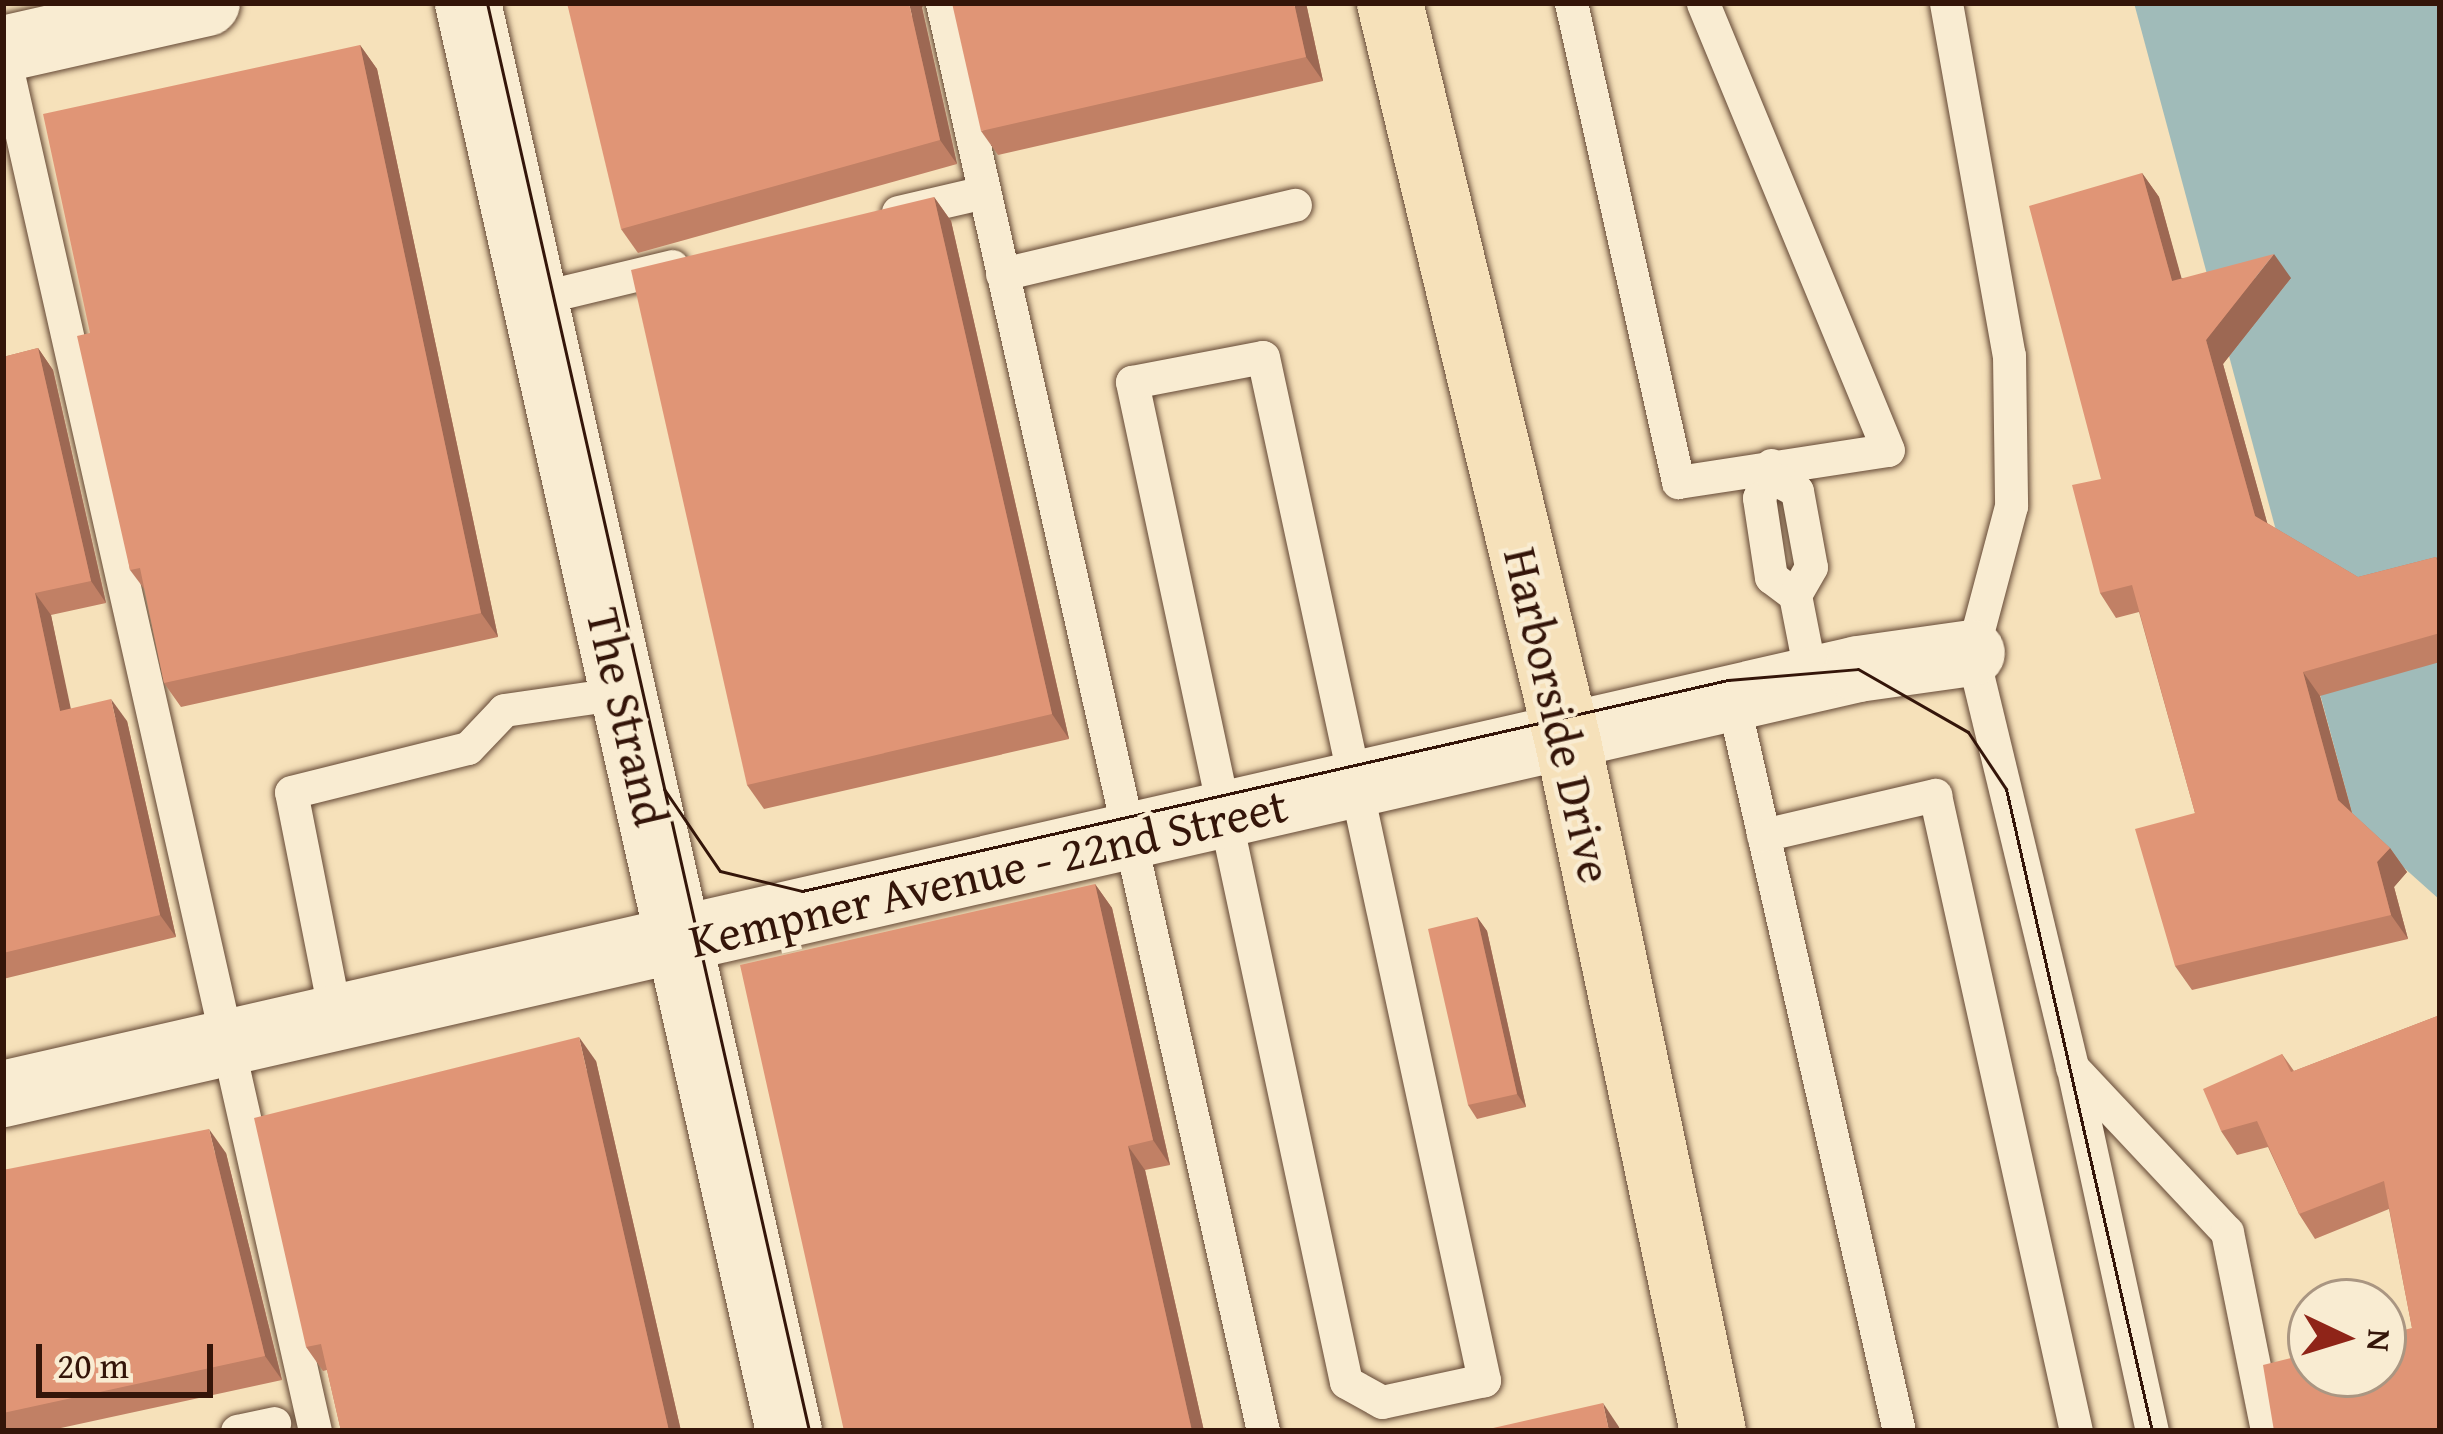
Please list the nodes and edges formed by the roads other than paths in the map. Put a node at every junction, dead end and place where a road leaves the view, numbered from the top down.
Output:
1 (207, 3) edge
2 (468, 3) edge
3 (941, 3) edge
4 (1390, 3) edge
5 (1571, 3) edge
6 (1703, 3) edge
7 (1946, 3) edge
8 (3, 51) edge
9 (984, 192) junction
10 (1295, 205) dead end
11 (871, 219) edge
12 (712, 256) edge
13 (1001, 274) junction
14 (535, 299) junction
15 (1773, 471) junction
16 (1972, 653) junction
17 (1812, 682) junction
18 (622, 693) junction
19 (1734, 706) junction
20 (1568, 742) junction
21 (1351, 790) junction
22 (1222, 819) junction
23 (1763, 835) junction
24 (1128, 840) junction
25 (679, 942) junction
26 (336, 1019) junction
27 (227, 1043) junction
28 (2072, 1067) junction
29 (3, 1094) edge
30 (274, 1423) dead end
31 (237, 1431) edge
32 (315, 1431) edge
33 (788, 1431) edge
34 (1263, 1431) edge
35 (1713, 1431) edge
36 (1898, 1431) edge
37 (2076, 1431) edge
38 (2152, 1431) edge
39 (2267, 1431) edge

1 - 8 street
2 - 14 street, The Strand
3 - 9 lane
4 - 20 main road, Harborside Drive
5 - 15 lane
6 - 15 lane
7 - 16 lane
8 - 27 lane
9 - 11 lane
9 - 13 lane
10 - 13 lane
12 - 14 lane
13 - 24 lane
14 - 18 street, The Strand
15 - 17 lane
16 - 17 street, Kempner Avenue - 22nd Street
16 - 28 lane
17 - 19 street, Kempner Avenue - 22nd Street
18 - 25 street, The Strand
18 - 26 lane
19 - 20 street, Kempner Avenue - 22nd Street
19 - 23 lane
20 - 21 street, Kempner Avenue - 22nd Street
20 - 35 main road, Harborside Drive
21 - 22 street, Kempner Avenue - 22nd Street
21 - 22 lane
21 - 22 lane
22 - 24 street, Kempner Avenue - 22nd Street
23 - 36 lane
23 - 37 lane
24 - 25 street, Kempner Avenue - 22nd Street
24 - 34 lane
25 - 26 street, Kempner Avenue - 22nd Street
25 - 33 street, The Strand
26 - 27 street, Kempner Avenue - 22nd Street
27 - 29 street, Kempner Avenue - 22nd Street
27 - 32 lane
28 - 38 lane
28 - 39 lane
30 - 31 lane

